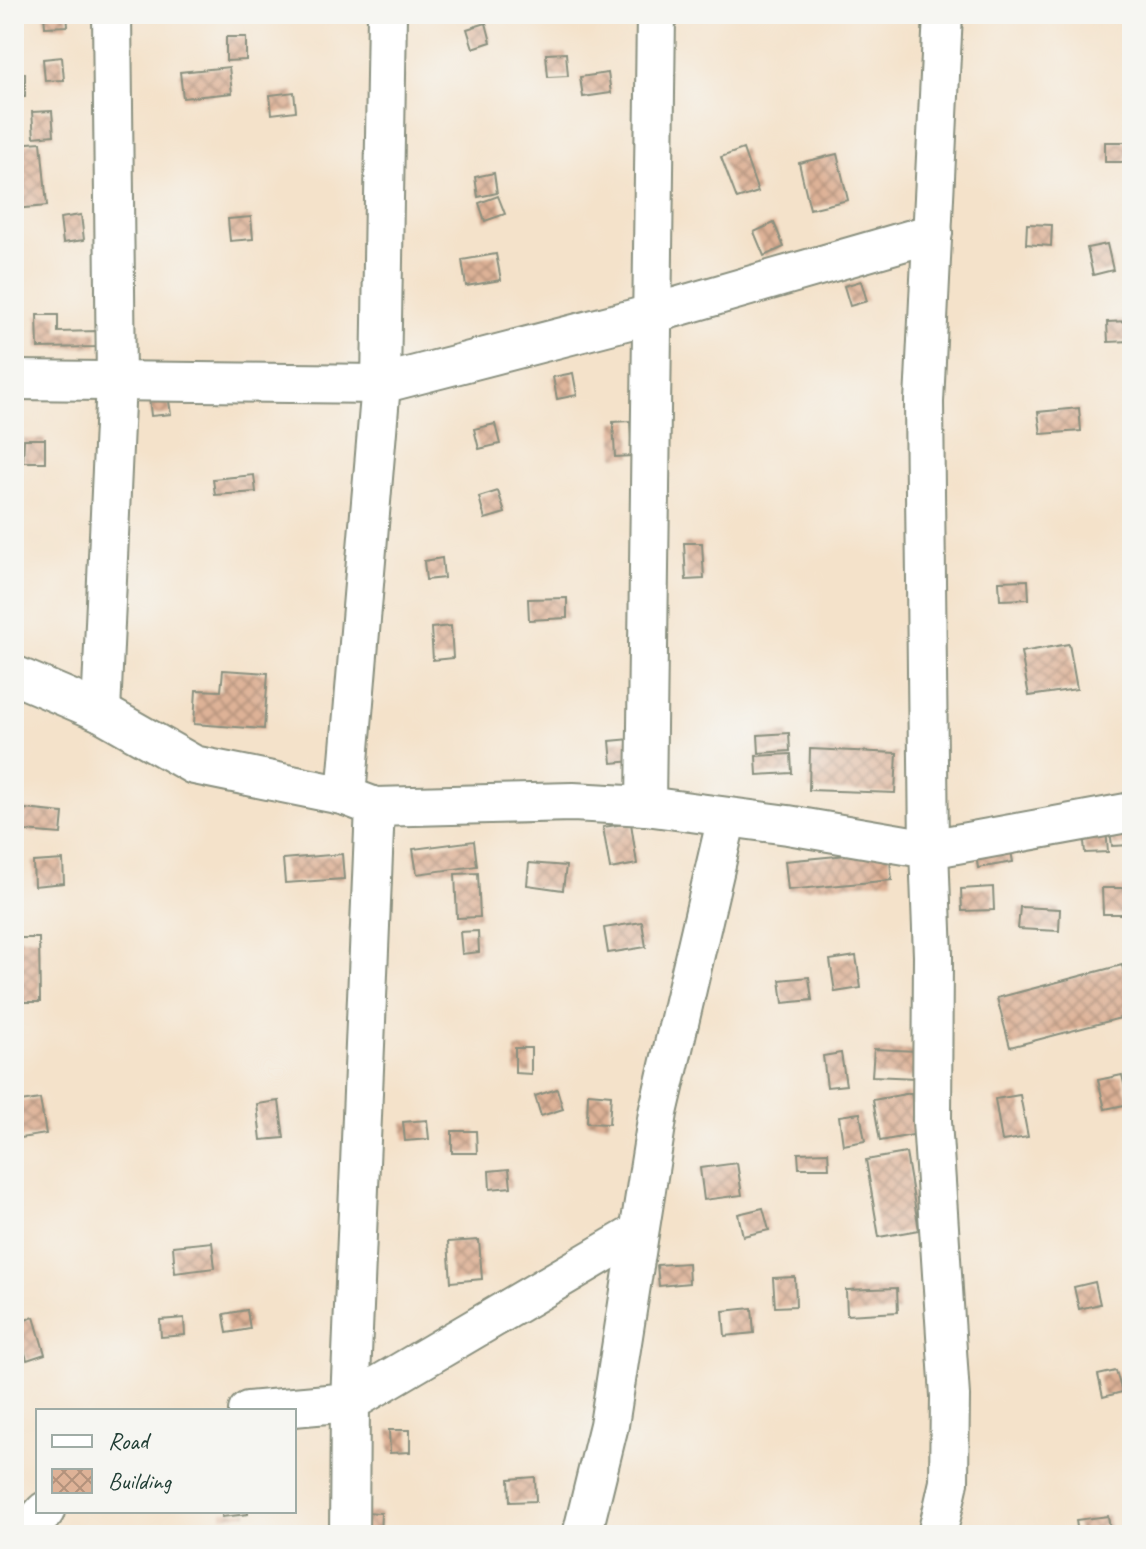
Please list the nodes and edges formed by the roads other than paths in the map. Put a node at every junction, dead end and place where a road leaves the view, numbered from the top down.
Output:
1 (112, 14) edge
2 (387, 14) edge
3 (656, 14) edge
4 (943, 14) edge
5 (933, 233) junction
6 (652, 314) junction
7 (14, 380) edge
8 (116, 381) junction
9 (381, 384) junction
10 (14, 675) edge
11 (101, 712) junction
12 (361, 802) junction
13 (646, 806) junction
14 (1132, 812) edge
15 (727, 817) junction
16 (929, 849) junction
17 (639, 1232) junction
18 (350, 1402) junction
19 (271, 1409) edge
20 (43, 1513) edge
21 (24, 1535) edge
22 (349, 1535) edge
23 (582, 1535) edge
24 (937, 1535) edge

1 - 8 street
2 - 9 street
3 - 6 street
4 - 5 street
5 - 6 street
5 - 16 street
6 - 9 street
6 - 13 street
7 - 8 street
8 - 9 street
8 - 11 street
9 - 12 street
10 - 11 street
11 - 12 street
12 - 13 street
12 - 18 street
13 - 15 street
14 - 16 street
15 - 16 street
15 - 17 street
16 - 24 street
17 - 18 street
17 - 23 street
18 - 19 street
18 - 22 street
20 - 21 street

